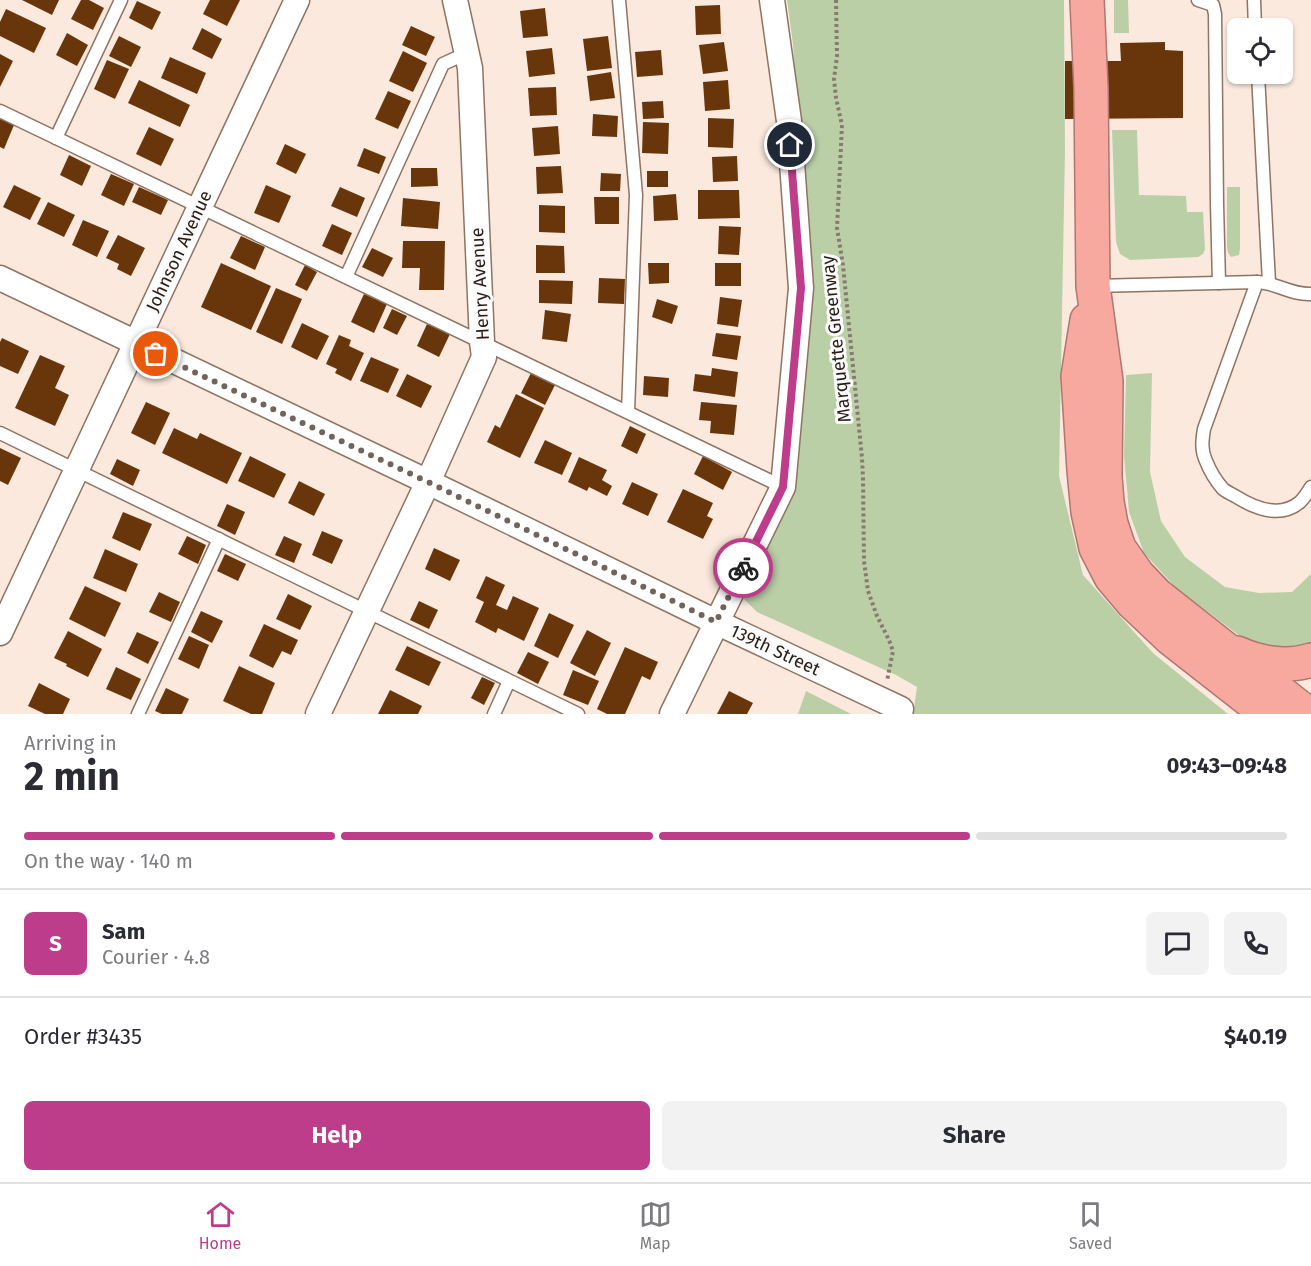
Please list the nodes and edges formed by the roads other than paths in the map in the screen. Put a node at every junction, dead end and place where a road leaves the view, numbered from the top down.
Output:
1 (121, 0) edge
2 (297, 0) edge
3 (455, 0) edge
4 (619, 0) edge
5 (772, 0) edge
6 (1087, 0) edge
7 (1198, 0) edge
8 (1254, 0) edge
9 (1255, 18) edge
10 (467, 53) junction
11 (1258, 84) edge
12 (0, 111) edge
13 (56, 138) junction
14 (200, 207) junction
15 (346, 277) junction
16 (0, 278) edge
17 (1263, 282) junction
18 (1219, 283) junction
19 (1093, 286) junction
20 (1311, 294) edge
21 (482, 342) junction
22 (135, 344) junction
23 (628, 412) junction
24 (0, 433) edge
25 (76, 469) junction
26 (428, 482) junction
27 (783, 487) junction
28 (1311, 488) edge
29 (219, 539) junction
30 (367, 611) junction
31 (716, 622) junction
32 (0, 633) edge
33 (1218, 644) junction
34 (1311, 660) edge
35 (509, 681) junction
36 (900, 712) edge
37 (138, 714) edge
38 (318, 714) edge
39 (494, 714) edge
40 (578, 714) edge
41 (672, 714) edge
42 (1267, 714) edge
43 (1308, 714) edge

1 - 13 lane
2 - 14 street, Johnson Avenue
3 - 10 street, Henry Avenue
4 - 23 lane
5 - 27 street
6 - 19 highway
7 - 18 lane
8 - 9 lane
10 - 15 lane
10 - 21 street, Henry Avenue
11 - 17 lane
12 - 13 lane
13 - 14 lane
14 - 15 lane
14 - 22 street, Johnson Avenue
15 - 21 lane
16 - 22 street, 139th Street
17 - 18 lane
17 - 20 lane
17 - 28 lane
18 - 19 lane
19 - 33 highway
19 - 42 highway
21 - 23 lane
21 - 26 street, Henry Avenue
22 - 25 street, Johnson Avenue
22 - 26 street, 139th Street
23 - 27 lane
24 - 25 lane
25 - 29 lane
25 - 32 street, Johnson Avenue
26 - 30 street, Henry Avenue
26 - 31 street, 139th Street
27 - 31 street
29 - 30 lane
29 - 37 lane
30 - 35 lane
30 - 38 street, Henry Avenue
31 - 36 street, 139th Street
31 - 41 street
33 - 34 highway
33 - 43 highway
35 - 39 lane
35 - 40 lane

